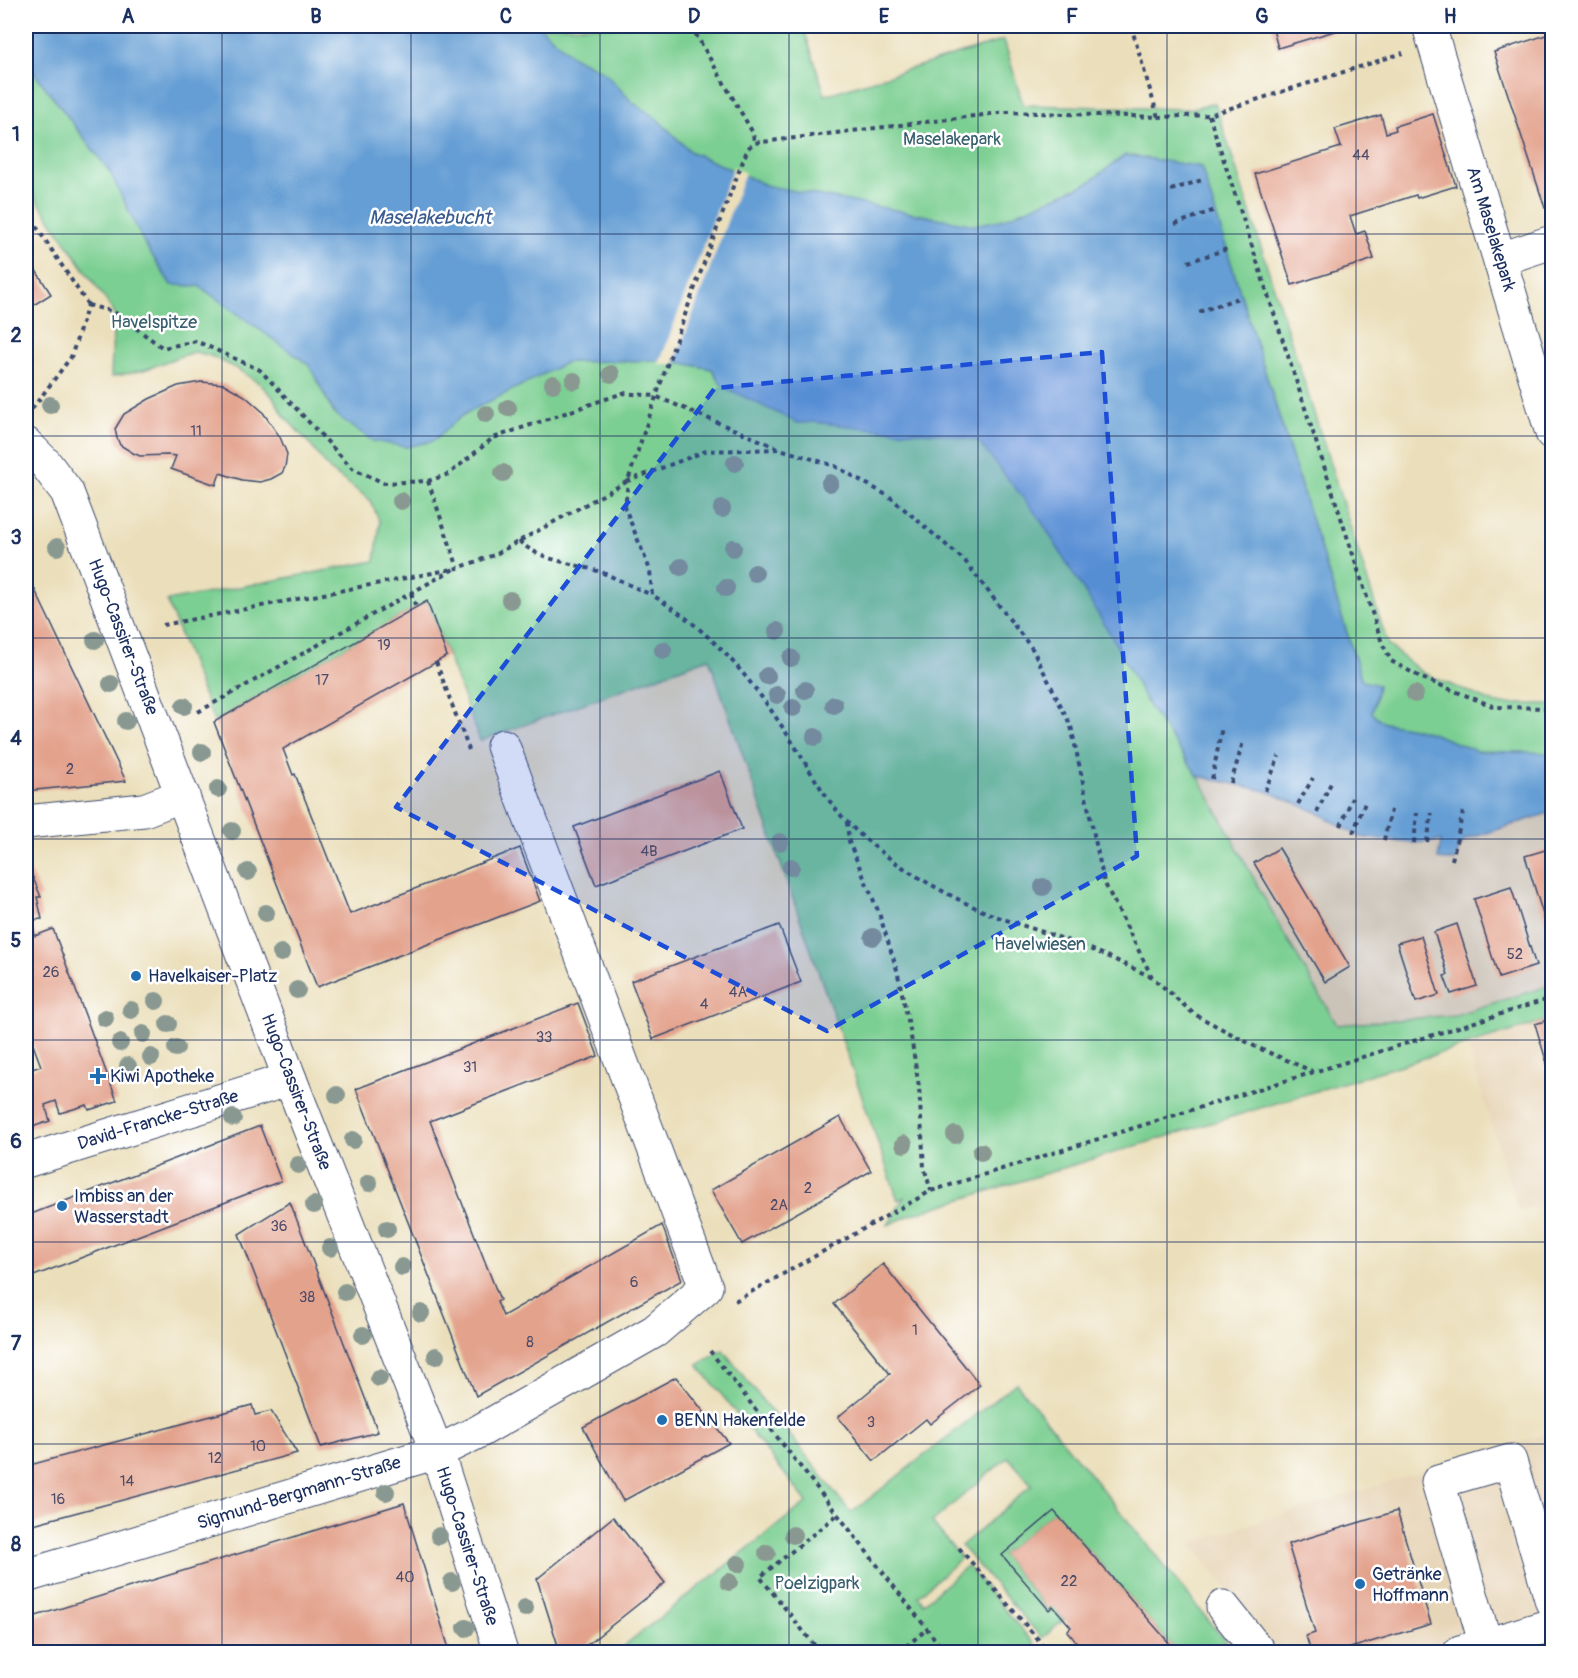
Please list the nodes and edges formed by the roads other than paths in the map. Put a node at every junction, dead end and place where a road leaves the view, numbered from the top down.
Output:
1 (1429, 26) edge
2 (1552, 242) edge
3 (1500, 259) junction
4 (1552, 432) edge
5 (26, 444) edge
6 (503, 746) dead end
7 (183, 795) junction
8 (26, 822) edge
9 (290, 1079) junction
10 (26, 1161) edge
11 (437, 1452) junction
12 (26, 1576) edge
13 (1552, 1602) edge
14 (1223, 1607) dead end
15 (1552, 1625) edge
16 (1473, 1648) edge
17 (501, 1653) edge
18 (1259, 1653) edge

1 - 3 street, Am Maselakepark
2 - 3 street
3 - 4 street, Am Maselakepark
5 - 7 street, Hugo-Cassirer-Straße
6 - 11 street, Sigmund-Bergmann-Straße
7 - 8 street
7 - 9 street, Hugo-Cassirer-Straße
9 - 10 street, David-Francke-Straße
9 - 11 street, Hugo-Cassirer-Straße
11 - 12 street, Sigmund-Bergmann-Straße
11 - 17 street, Hugo-Cassirer-Straße
13 - 16 street
14 - 18 street
15 - 16 street

